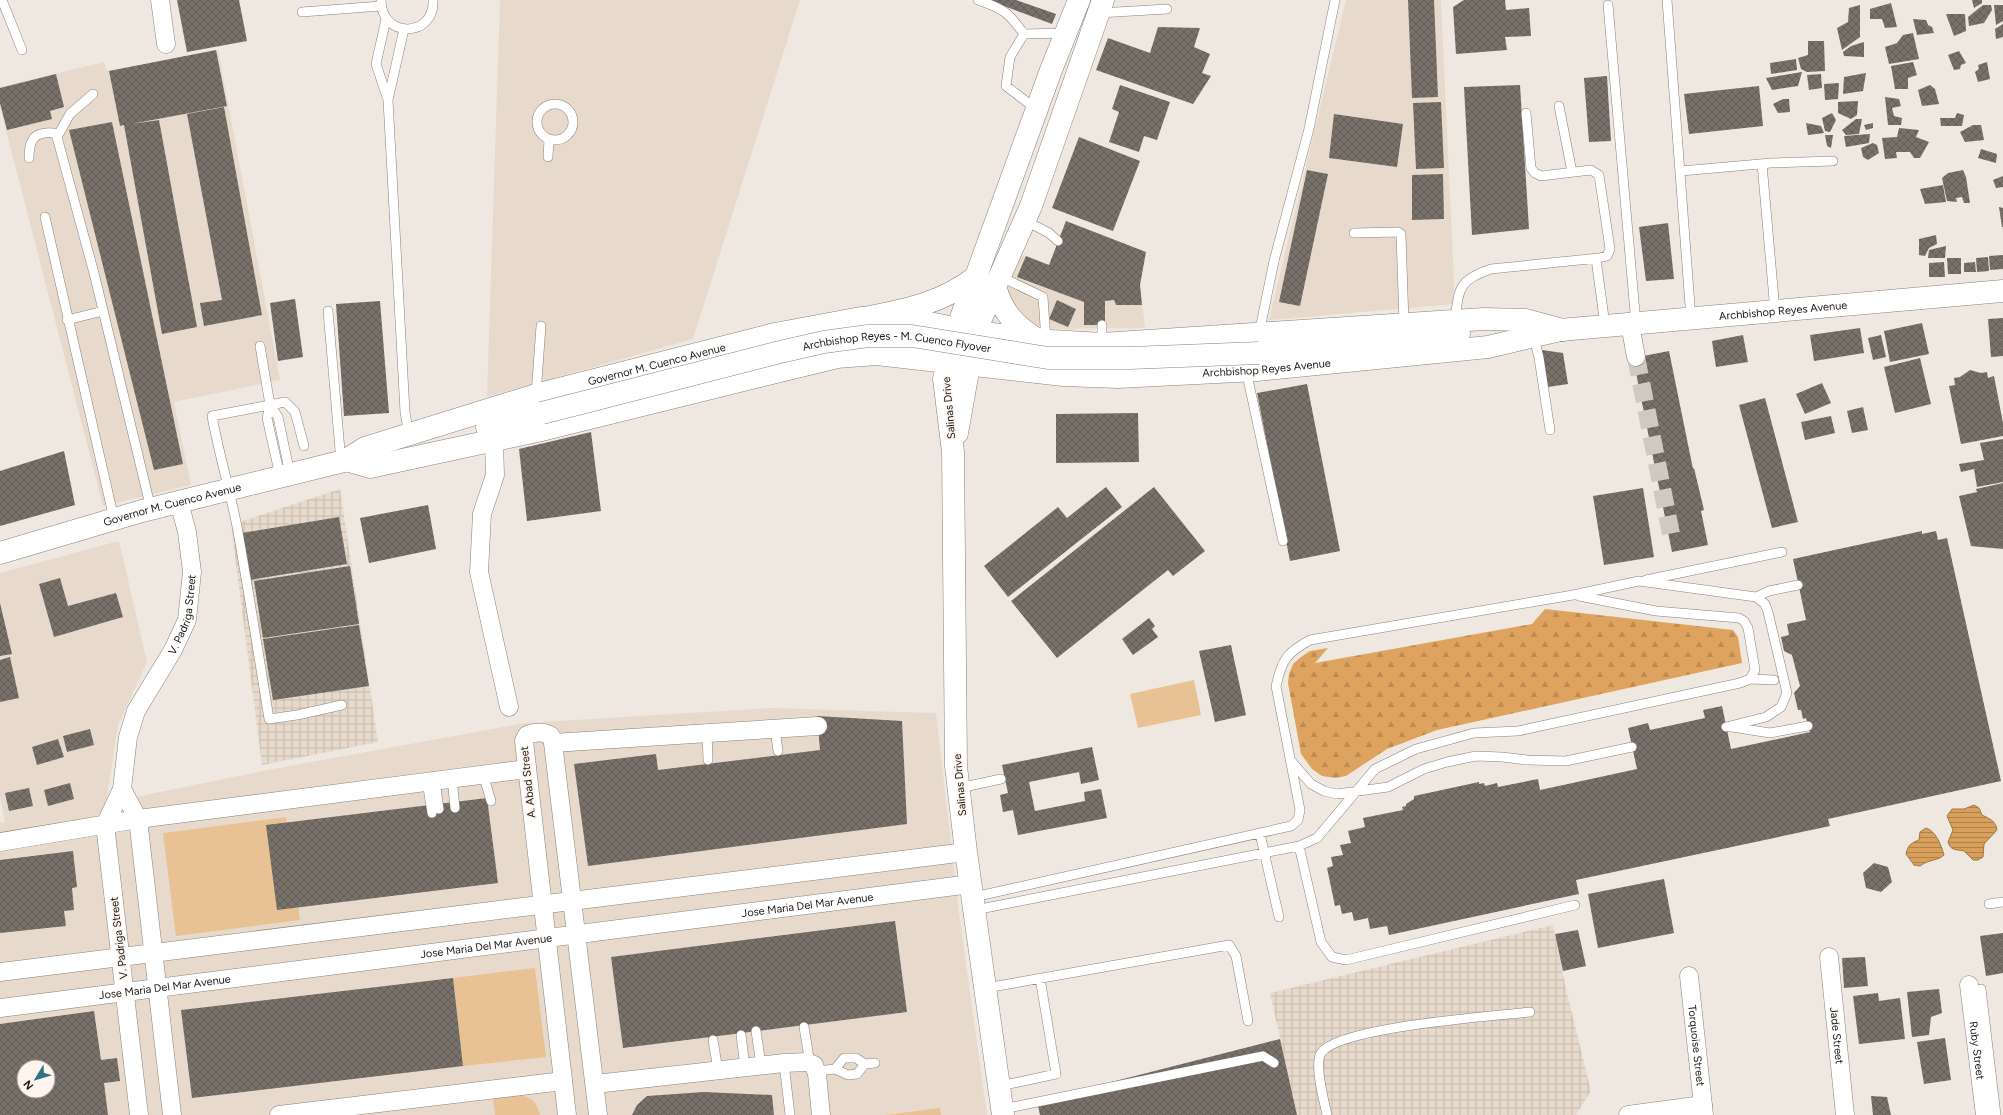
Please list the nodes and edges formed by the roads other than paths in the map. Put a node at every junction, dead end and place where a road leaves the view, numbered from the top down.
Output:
1 (2, 0) edge
2 (160, 0) edge
3 (433, 0) edge
4 (978, 0) edge
5 (1335, 0) edge
6 (1667, 0) edge
7 (381, 3) edge
8 (1086, 5) edge
9 (1608, 5) dead end
10 (1167, 9) dead end
11 (302, 12) dead end
12 (386, 19) junction
13 (404, 29) junction
14 (1066, 33) junction
15 (1024, 34) junction
16 (166, 44) dead end
17 (22, 50) dead end
18 (93, 94) dead end
19 (388, 100) junction
20 (1558, 106) dead end
21 (1037, 110) junction
22 (1526, 112) dead end
23 (57, 137) junction
24 (549, 140) dead end
25 (548, 157) dead end
26 (29, 158) dead end
27 (1832, 161) dead end
28 (1762, 164) junction
29 (1680, 171) junction
30 (1572, 172) junction
31 (45, 217) dead end
32 (1024, 220) junction
33 (1354, 233) dead end
34 (1058, 241) dead end
35 (1596, 259) junction
36 (990, 279) junction
37 (2003, 291) edge
38 (102, 311) junction
39 (328, 311) dead end
40 (1775, 311) junction
41 (863, 318) junction
42 (1691, 319) junction
43 (67, 320) junction
44 (1455, 320) junction
45 (1404, 323) junction
46 (1633, 324) junction
47 (1606, 325) junction
48 (541, 326) dead end
49 (966, 330) junction
50 (1563, 330) junction
51 (1534, 336) junction
52 (1045, 341) junction
53 (260, 346) dead end
54 (1255, 352) junction
55 (862, 355) junction
56 (1636, 357) tunnel mouth
57 (948, 363) junction
58 (969, 366) junction
59 (1054, 374) junction
60 (539, 404) junction
61 (270, 405) junction
62 (1550, 430) dead end
63 (409, 435) junction
64 (494, 440) junction
65 (304, 446) dead end
66 (953, 452) junction
67 (343, 461) junction
68 (285, 475) junction
69 (229, 490) junction
70 (179, 502) junction
71 (151, 509) junction
72 (114, 519) junction
73 (1283, 542) dead end
74 (1782, 552) dead end
75 (0, 553) edge
76 (1639, 581) junction
77 (1798, 585) dead end
78 (1573, 595) junction
79 (1756, 597) junction
80 (1750, 679) junction
81 (1774, 680) dead end
82 (342, 705) dead end
83 (509, 707) dead end
84 (818, 726) dead end
85 (1808, 726) dead end
86 (775, 729) junction
87 (707, 733) junction
88 (553, 743) junction
89 (1632, 747) dead end
90 (778, 751) dead end
91 (1290, 759) junction
92 (708, 760) dead end
93 (526, 769) junction
94 (483, 774) junction
95 (1001, 779) dead end
96 (438, 780) junction
97 (959, 788) junction
98 (122, 789) junction
99 (1356, 792) junction
100 (491, 801) dead end
101 (455, 808) dead end
102 (435, 811) dead end
103 (138, 819) junction
104 (105, 825) junction
105 (1260, 834) junction
106 (0, 842) edge
107 (1299, 846) junction
108 (966, 852) junction
109 (1265, 852) junction
110 (974, 897) junction
111 (572, 902) junction
112 (2003, 902) edge
113 (1989, 904) dead end
114 (1575, 905) dead end
115 (543, 906) junction
116 (1279, 917) dead end
117 (576, 935) junction
118 (547, 938) junction
119 (153, 953) junction
120 (121, 957) junction
121 (1829, 957) dead end
122 (0, 972) edge
123 (1689, 976) dead end
124 (1040, 978) junction
125 (1975, 987) joint
126 (157, 988) junction
127 (986, 988) junction
128 (125, 992) junction
129 (0, 1008) edge
130 (1530, 1012) dead end
131 (1248, 1021) dead end
132 (804, 1027) dead end
133 (756, 1031) dead end
134 (741, 1035) dead end
135 (713, 1040) dead end
136 (784, 1063) junction
137 (875, 1063) dead end
138 (1274, 1063) dead end
139 (865, 1064) junction
140 (753, 1066) junction
141 (813, 1067) junction
142 (835, 1069) junction
143 (718, 1070) junction
144 (563, 1081) junction
145 (596, 1084) junction
146 (1000, 1086) junction
147 (1703, 1110) edge
148 (1003, 1112) edge
149 (139, 1115) edge
150 (172, 1115) edge
151 (279, 1115) edge
152 (567, 1115) edge
153 (598, 1115) edge
154 (790, 1115) edge
155 (820, 1115) edge
156 (1327, 1115) edge
157 (1628, 1115) edge
158 (1845, 1115) edge
159 (1985, 1115) edge
160 (1996, 1115) edge

1 - 17 lane
2 - 16 street
3 - 13 lane
4 - 15 lane
5 - 54 lane
6 - 29 lane
7 - 11 lane
7 - 12 lane
8 - 10 lane
8 - 14 main road
8 - 32 main road
9 - 46 lane
12 - 13 lane
12 - 19 lane
13 - 19 lane
14 - 15 lane
14 - 21 main road
15 - 21 lane
18 - 23 lane
19 - 63 lane
20 - 30 lane
21 - 36 main road
22 - 30 lane
23 - 26 lane
23 - 38 lane
24 - 25 lane
27 - 28 lane
28 - 29 lane
28 - 40 lane
29 - 42 lane
30 - 35 lane
31 - 43 lane
32 - 34 lane
32 - 36 main road
33 - 45 lane
35 - 44 lane
35 - 47 lane
36 - 41 main road
36 - 49 main road
36 - 52 main road
36 - 52 lane
37 - 40 main road, Archbishop Reyes Avenue
38 - 43 lane
38 - 71 lane
39 - 67 lane
40 - 42 main road, Archbishop Reyes Avenue
41 - 49 main road, Governor M. Cuenco Avenue
41 - 55 main road
41 - 60 main road, Governor M. Cuenco Avenue
42 - 46 main road, Archbishop Reyes Avenue
43 - 72 lane
44 - 45 main road, Archbishop Reyes Avenue
44 - 50 main road, Archbishop Reyes Avenue
45 - 54 main road, Archbishop Reyes Avenue
46 - 47 main road, Archbishop Reyes Avenue
46 - 56 street
47 - 50 main road, Archbishop Reyes Avenue
48 - 60 lane
49 - 52 main road, Archbishop Reyes Avenue
49 - 57 main road, Salinas Drive
49 - 58 main road, Salinas Drive
50 - 51 main road, Archbishop Reyes Avenue
50 - 54 main road, Archbishop Reyes Avenue
51 - 54 main road, Archbishop Reyes Avenue
51 - 62 lane
52 - 54 main road, Archbishop Reyes Avenue
52 - 59 main road
53 - 61 lane
54 - 59 main road, Archbishop Reyes Avenue
54 - 60 main road, Archbishop Reyes - M. Cuenco Flyover, bridge
54 - 73 lane
55 - 57 main road, Governor M. Cuenco Avenue
55 - 64 main road, Governor M. Cuenco Avenue
57 - 58 main road, Governor M. Cuenco Avenue
57 - 66 main road, Salinas Drive
58 - 59 main road, Archbishop Reyes Avenue
58 - 66 main road, Salinas Drive
60 - 63 main road, Governor M. Cuenco Avenue
60 - 67 main road, Governor M. Cuenco Avenue
61 - 65 lane
61 - 68 lane
61 - 69 lane
63 - 67 main road, Governor M. Cuenco Avenue
64 - 67 main road, Governor M. Cuenco Avenue
64 - 83 street
66 - 97 main road, Salinas Drive
67 - 68 main road, Governor M. Cuenco Avenue
68 - 69 main road, Governor M. Cuenco Avenue
69 - 70 main road, Governor M. Cuenco Avenue
69 - 82 lane
70 - 71 main road, Governor M. Cuenco Avenue
70 - 98 street, V. Padriga Street
71 - 72 main road, Governor M. Cuenco Avenue
72 - 75 main road, Governor M. Cuenco Avenue
74 - 76 lane
76 - 78 lane
76 - 79 lane
77 - 79 lane
78 - 80 lane
78 - 91 lane
79 - 85 lane
80 - 81 lane
80 - 99 lane
84 - 86 street
86 - 87 street
86 - 90 lane
87 - 88 street
87 - 92 lane
88 - 93 street, A. Abad Street
88 - 111 street
89 - 99 lane
91 - 99 lane
91 - 105 lane
93 - 94 street
93 - 115 street, A. Abad Street
94 - 96 street
94 - 100 lane
95 - 97 lane
96 - 101 lane
96 - 102 lane
96 - 103 street
97 - 108 main road, Salinas Drive
98 - 103 street
98 - 104 street, V. Padriga Street
99 - 107 lane
103 - 104 street
103 - 119 street
104 - 106 street
104 - 120 street, V. Padriga Street
105 - 109 lane
105 - 110 lane
107 - 109 lane
107 - 114 lane
108 - 110 main road, Salinas Drive
108 - 111 street
109 - 110 lane
109 - 116 lane
110 - 117 street, Jose Maria Del Mar Avenue
110 - 127 main road, Salinas Drive
111 - 115 street
111 - 117 street
112 - 113 lane
115 - 118 street, A. Abad Street
115 - 119 street
117 - 118 street, Jose Maria Del Mar Avenue
117 - 145 street
118 - 126 street, Jose Maria Del Mar Avenue
118 - 144 street, A. Abad Street
119 - 120 street
119 - 126 street
120 - 122 street
120 - 128 street, V. Padriga Street
121 - 158 street, Jade Street
123 - 147 street, Torquoise Street
124 - 127 lane
124 - 131 lane
124 - 146 lane
125 - 159 street, Ruby Street
125 - 160 lane
126 - 128 street, Jose Maria Del Mar Avenue
126 - 150 street
127 - 146 main road, Salinas Drive
128 - 129 street, Jose Maria Del Mar Avenue
128 - 149 street, V. Padriga Street
130 - 156 lane
132 - 141 lane
133 - 140 lane
134 - 140 lane
135 - 143 lane
136 - 140 street
136 - 141 street
136 - 154 lane
137 - 139 lane
138 - 148 lane
139 - 142 lane
139 - 142 lane
140 - 143 street
141 - 142 lane
141 - 155 street
143 - 145 street
144 - 151 street
144 - 152 street, A. Abad Street
145 - 153 street
146 - 148 main road, Salinas Drive
147 - 157 street

